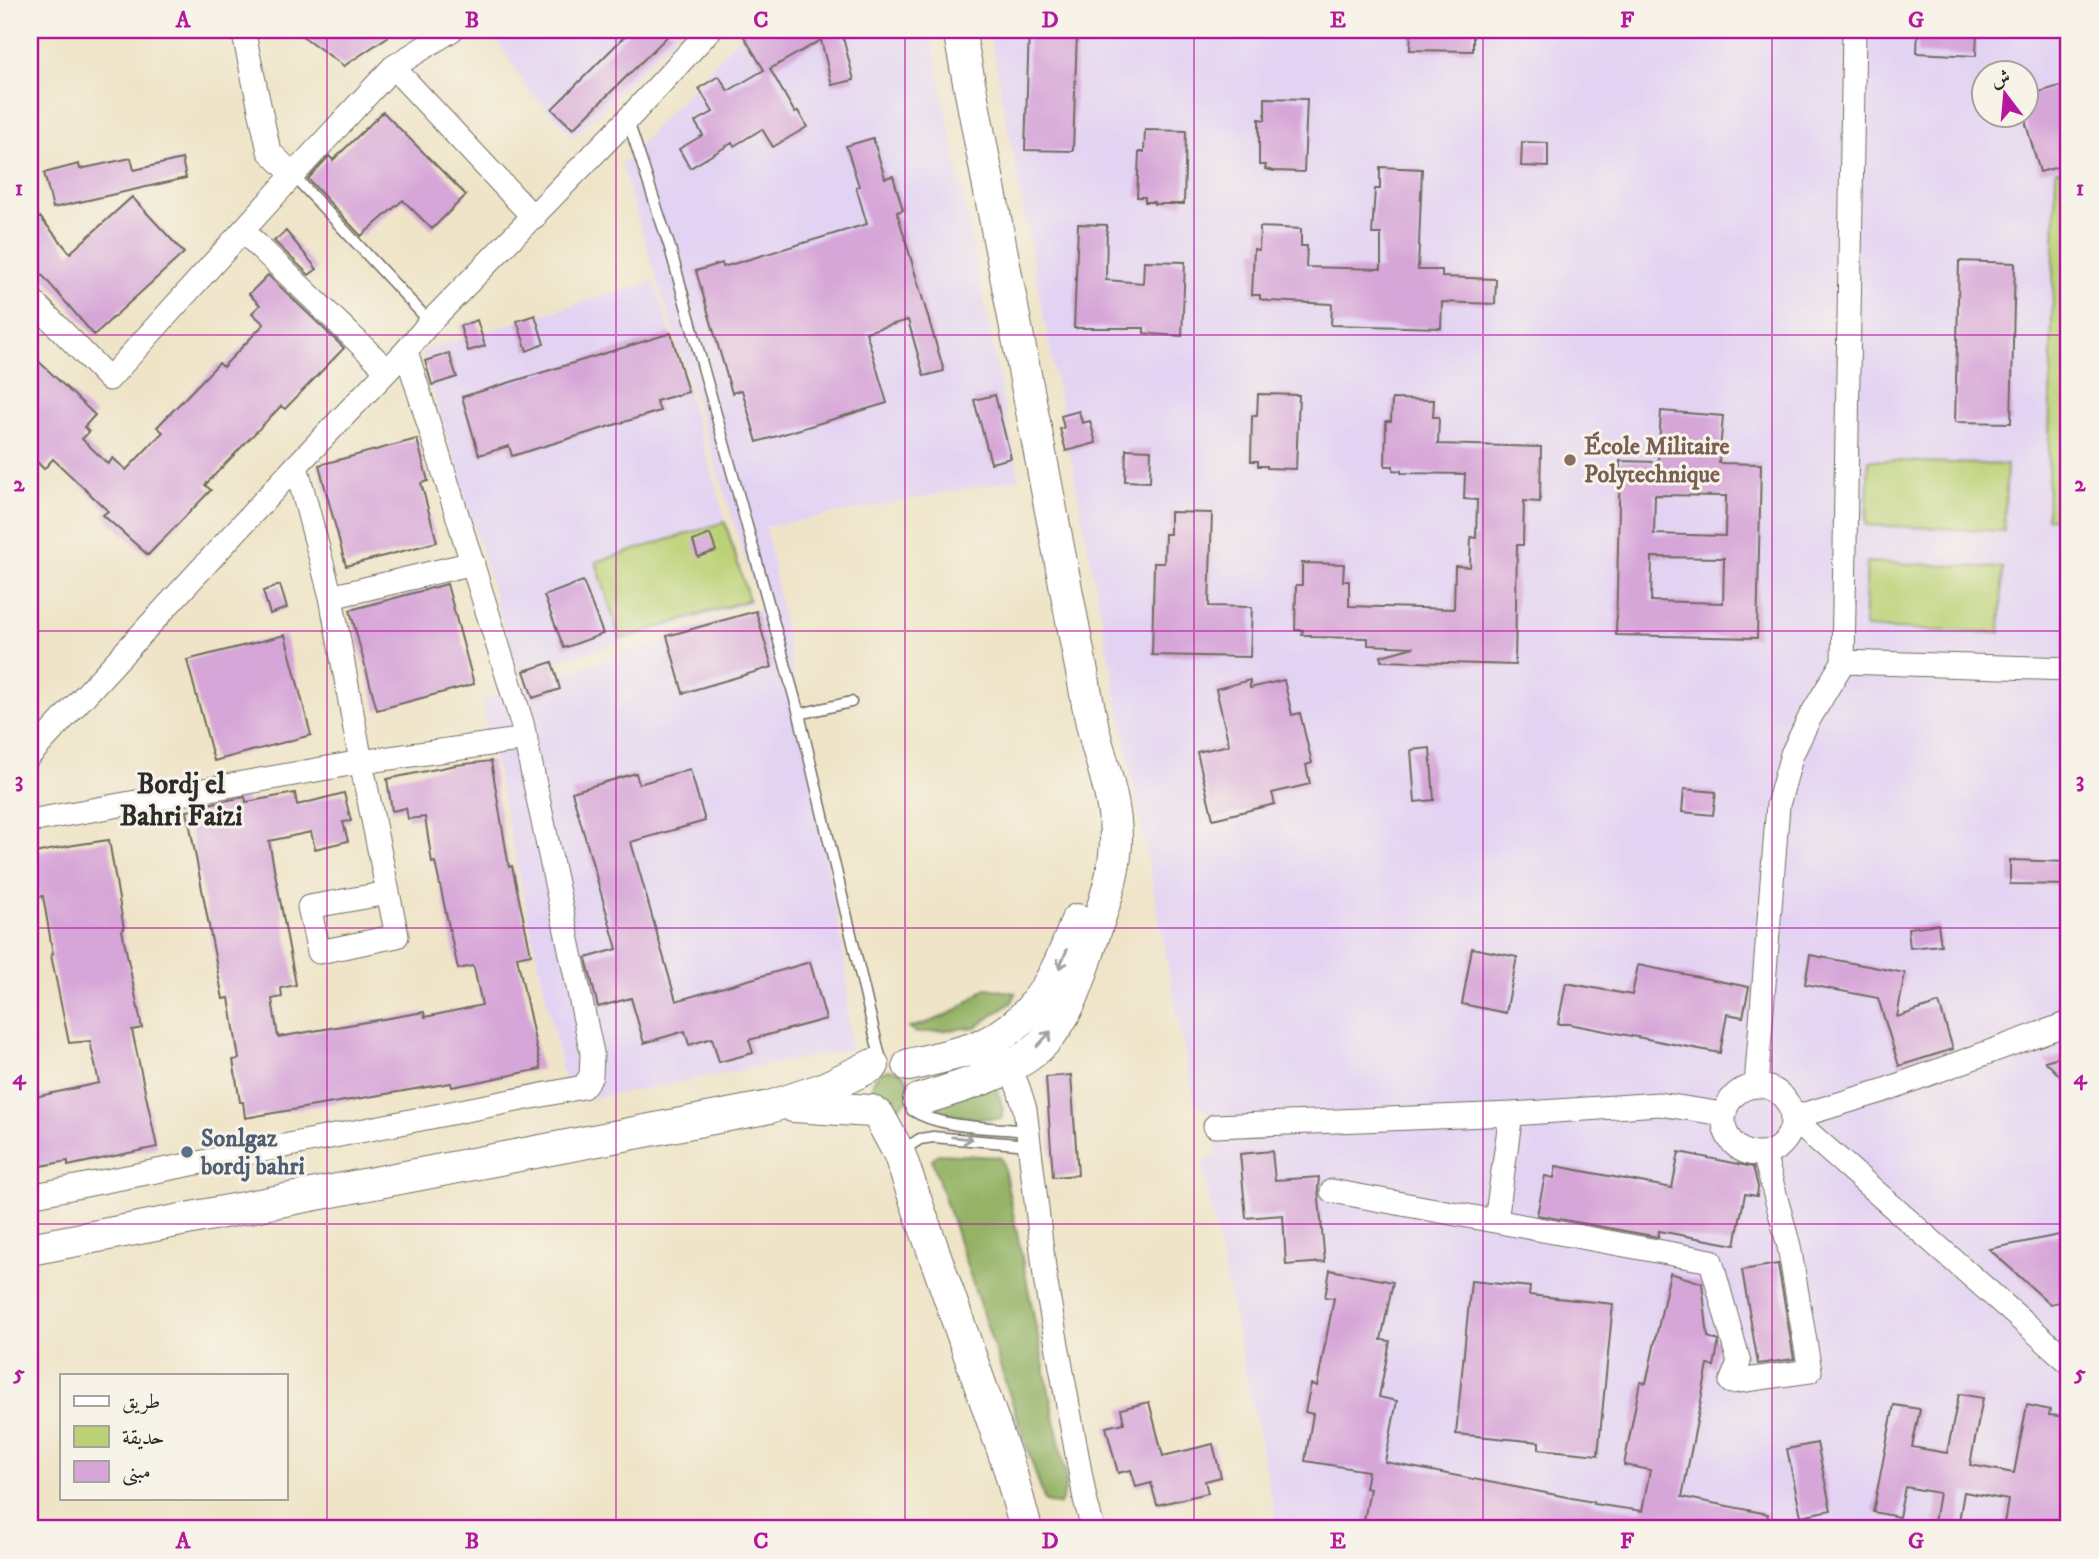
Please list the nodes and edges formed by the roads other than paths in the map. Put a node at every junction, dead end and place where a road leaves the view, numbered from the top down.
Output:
1 (243, 30) edge
2 (452, 30) edge
3 (709, 30) edge
4 (959, 30) edge
5 (1854, 30) edge
6 (393, 67) junction
7 (627, 120) junction
8 (293, 175) junction
9 (534, 218) junction
10 (243, 231) junction
11 (30, 298) edge
12 (430, 322) junction
13 (406, 351) junction
14 (387, 370) junction
15 (296, 467) junction
16 (472, 564) junction
17 (331, 597) junction
18 (1843, 662) junction
19 (2069, 669) edge
20 (851, 702) dead end
21 (799, 714) junction
22 (526, 739) junction
23 (1099, 751) junction
24 (30, 755) edge
25 (361, 762) junction
26 (30, 821) edge
27 (388, 893) dead end
28 (2069, 1023) edge
29 (888, 1064) junction
30 (1009, 1067) junction
31 (1756, 1086) junction
32 (770, 1107) junction
33 (897, 1110) junction
34 (1511, 1114) junction
35 (1724, 1114) junction
36 (1792, 1118) junction
37 (1215, 1126) dead end
38 (1028, 1138) junction
39 (899, 1153) junction
40 (1764, 1154) junction
41 (1332, 1191) dead end
42 (30, 1196) edge
43 (1496, 1221) junction
44 (30, 1249) edge
45 (2069, 1362) edge
46 (1026, 1529) edge
47 (1093, 1529) edge

1 - 8 street
2 - 6 street
3 - 7 street
4 - 23 main road
5 - 18 street
6 - 8 street
6 - 9 street
7 - 9 street
7 - 21 lane
8 - 10 street
8 - 12 lane
9 - 12 street
10 - 11 street
10 - 14 street
12 - 13 street
13 - 14 street
13 - 16 street
14 - 15 street
15 - 17 street
15 - 24 street
16 - 17 street
16 - 22 street
17 - 25 street
18 - 19 street
18 - 31 street
20 - 21 lane
21 - 29 lane
22 - 25 street
22 - 42 street
23 -> 29 main road
30 -> 23 main road
25 - 26 street
25 - 27 street
28 - 36 street
29 - 32 main road
29 - 33 main road
29 - 33 main road
30 - 33 main road
30 - 38 street
31 - 35 street
31 - 36 street
32 - 33 main road
32 - 44 main road
33 - 38 lane
33 - 39 main road
34 - 35 street
34 - 37 street
34 - 43 street
35 - 40 street
36 - 40 street
36 - 45 street
39 -> 38 lane
38 - 47 street
39 - 46 main road
40 - 43 street
41 - 43 street

